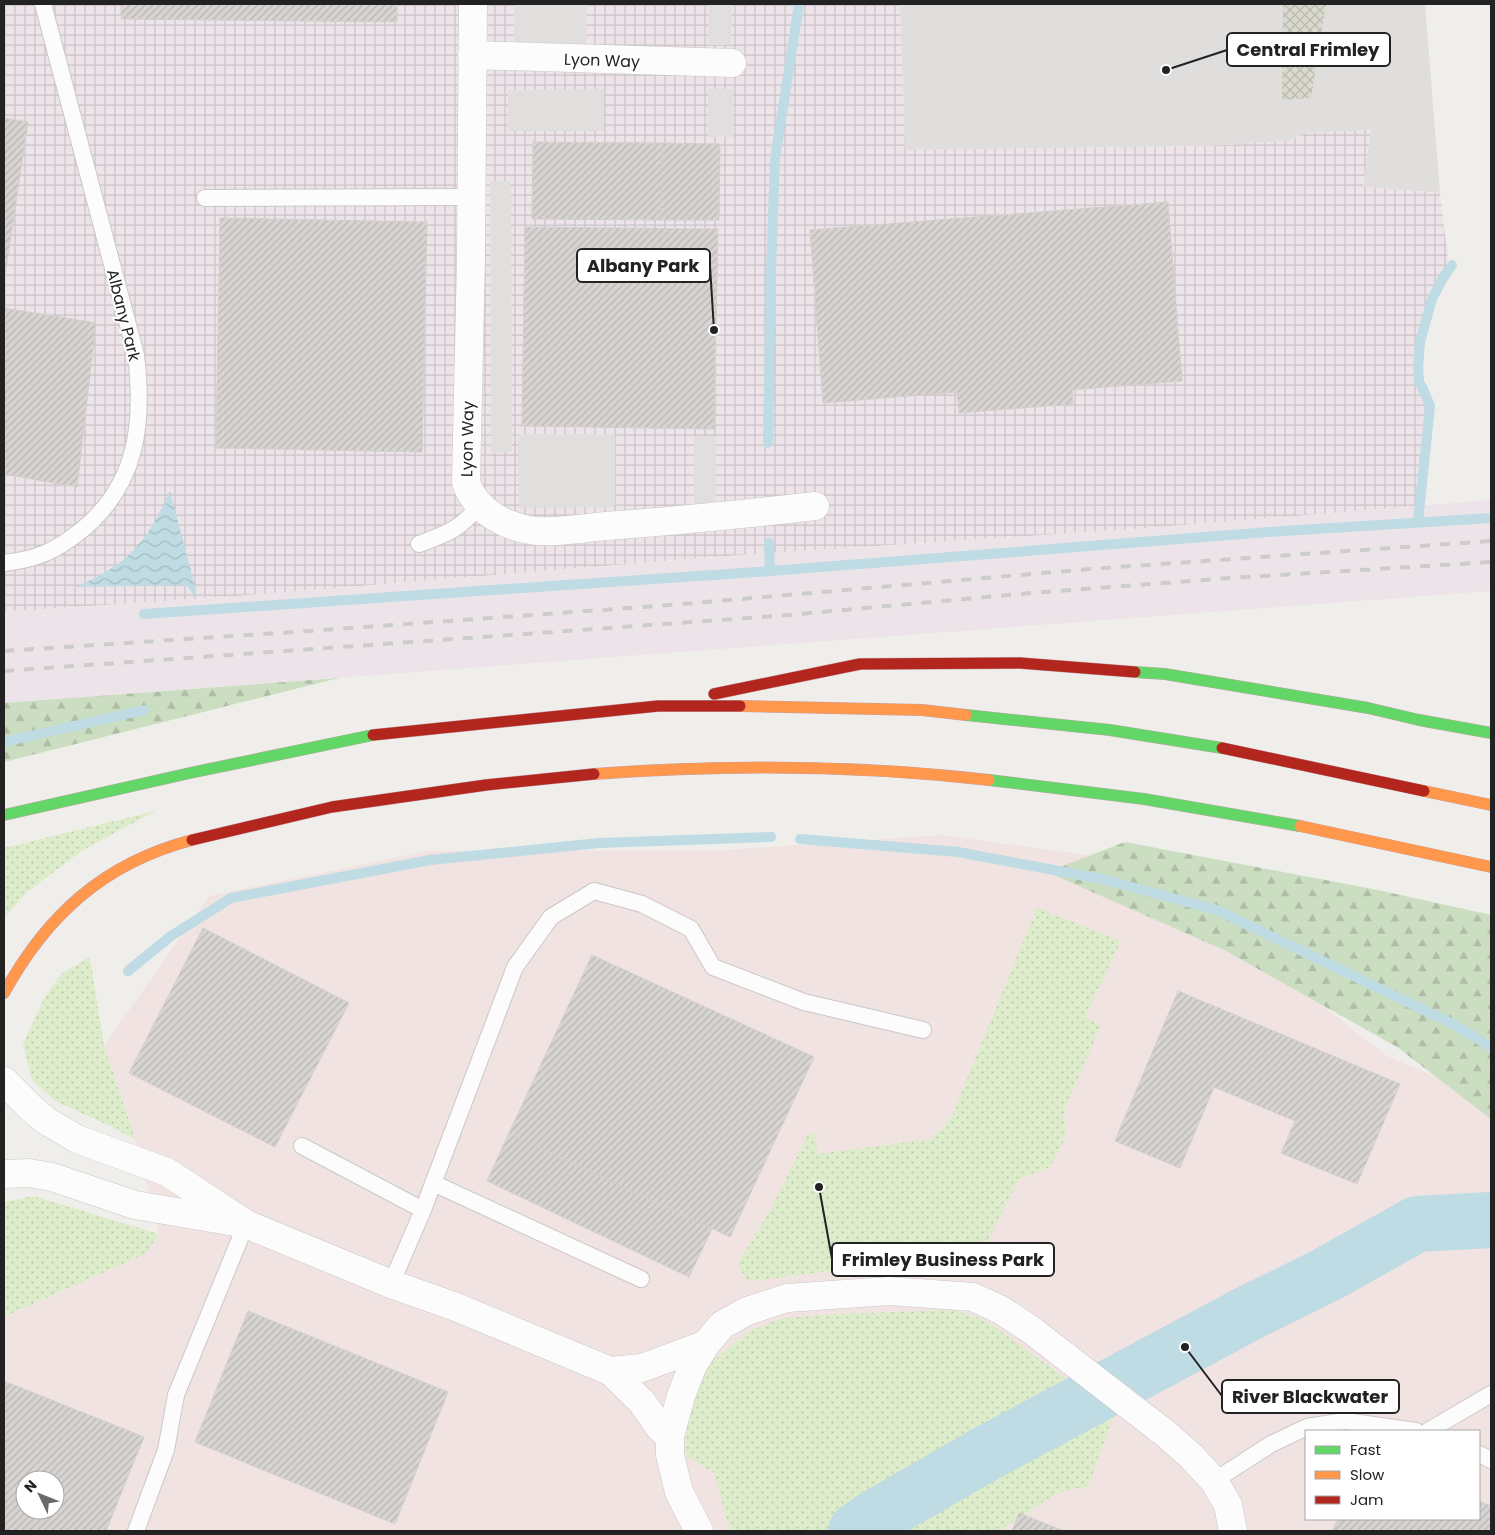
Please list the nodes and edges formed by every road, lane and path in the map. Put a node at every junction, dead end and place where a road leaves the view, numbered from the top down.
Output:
1 (43, 4) edge
2 (472, 4) edge
3 (472, 55) junction
4 (732, 63) dead end
5 (471, 197) junction
6 (204, 198) dead end
7 (480, 506) junction
8 (815, 506) dead end
9 (419, 544) dead end
10 (4, 563) edge
11 (658, 706) junction
12 (1491, 733) edge
13 (1491, 806) edge
14 (4, 815) edge
15 (1491, 867) edge
16 (4, 993) edge
17 (923, 1030) dead end
18 (4, 1081) edge
19 (302, 1146) dead end
20 (4, 1174) edge
21 (433, 1183) junction
22 (423, 1210) junction
23 (246, 1224) junction
24 (641, 1279) dead end
25 (391, 1284) junction
26 (706, 1344) junction
27 (610, 1371) junction
28 (1491, 1394) edge
29 (1409, 1430) edge
30 (1430, 1430) edge
31 (670, 1436) junction
32 (1214, 1481) junction
33 (136, 1531) edge
34 (699, 1531) edge
35 (1233, 1531) edge

1 - 10 lane, Albany Park
2 - 3 street, Lyon Way
3 - 4 street, Lyon Way
3 - 5 street, Lyon Way
5 - 6 lane
5 - 7 street, Lyon Way
7 - 8 street, Lyon Way
7 - 9 lane
11 - 12 highway
11 - 13 highway
11 - 14 highway
15 - 16 highway
17 - 21 lane
18 - 23 street
19 - 22 lane
20 - 23 street
21 - 22 lane
21 - 24 lane
22 - 25 lane
23 - 25 street
23 - 33 lane
25 - 27 street
26 - 27 street
26 - 31 street
26 - 32 street
27 - 31 street
28 - 30 lane
29 - 32 lane
31 - 34 street
32 - 35 street

